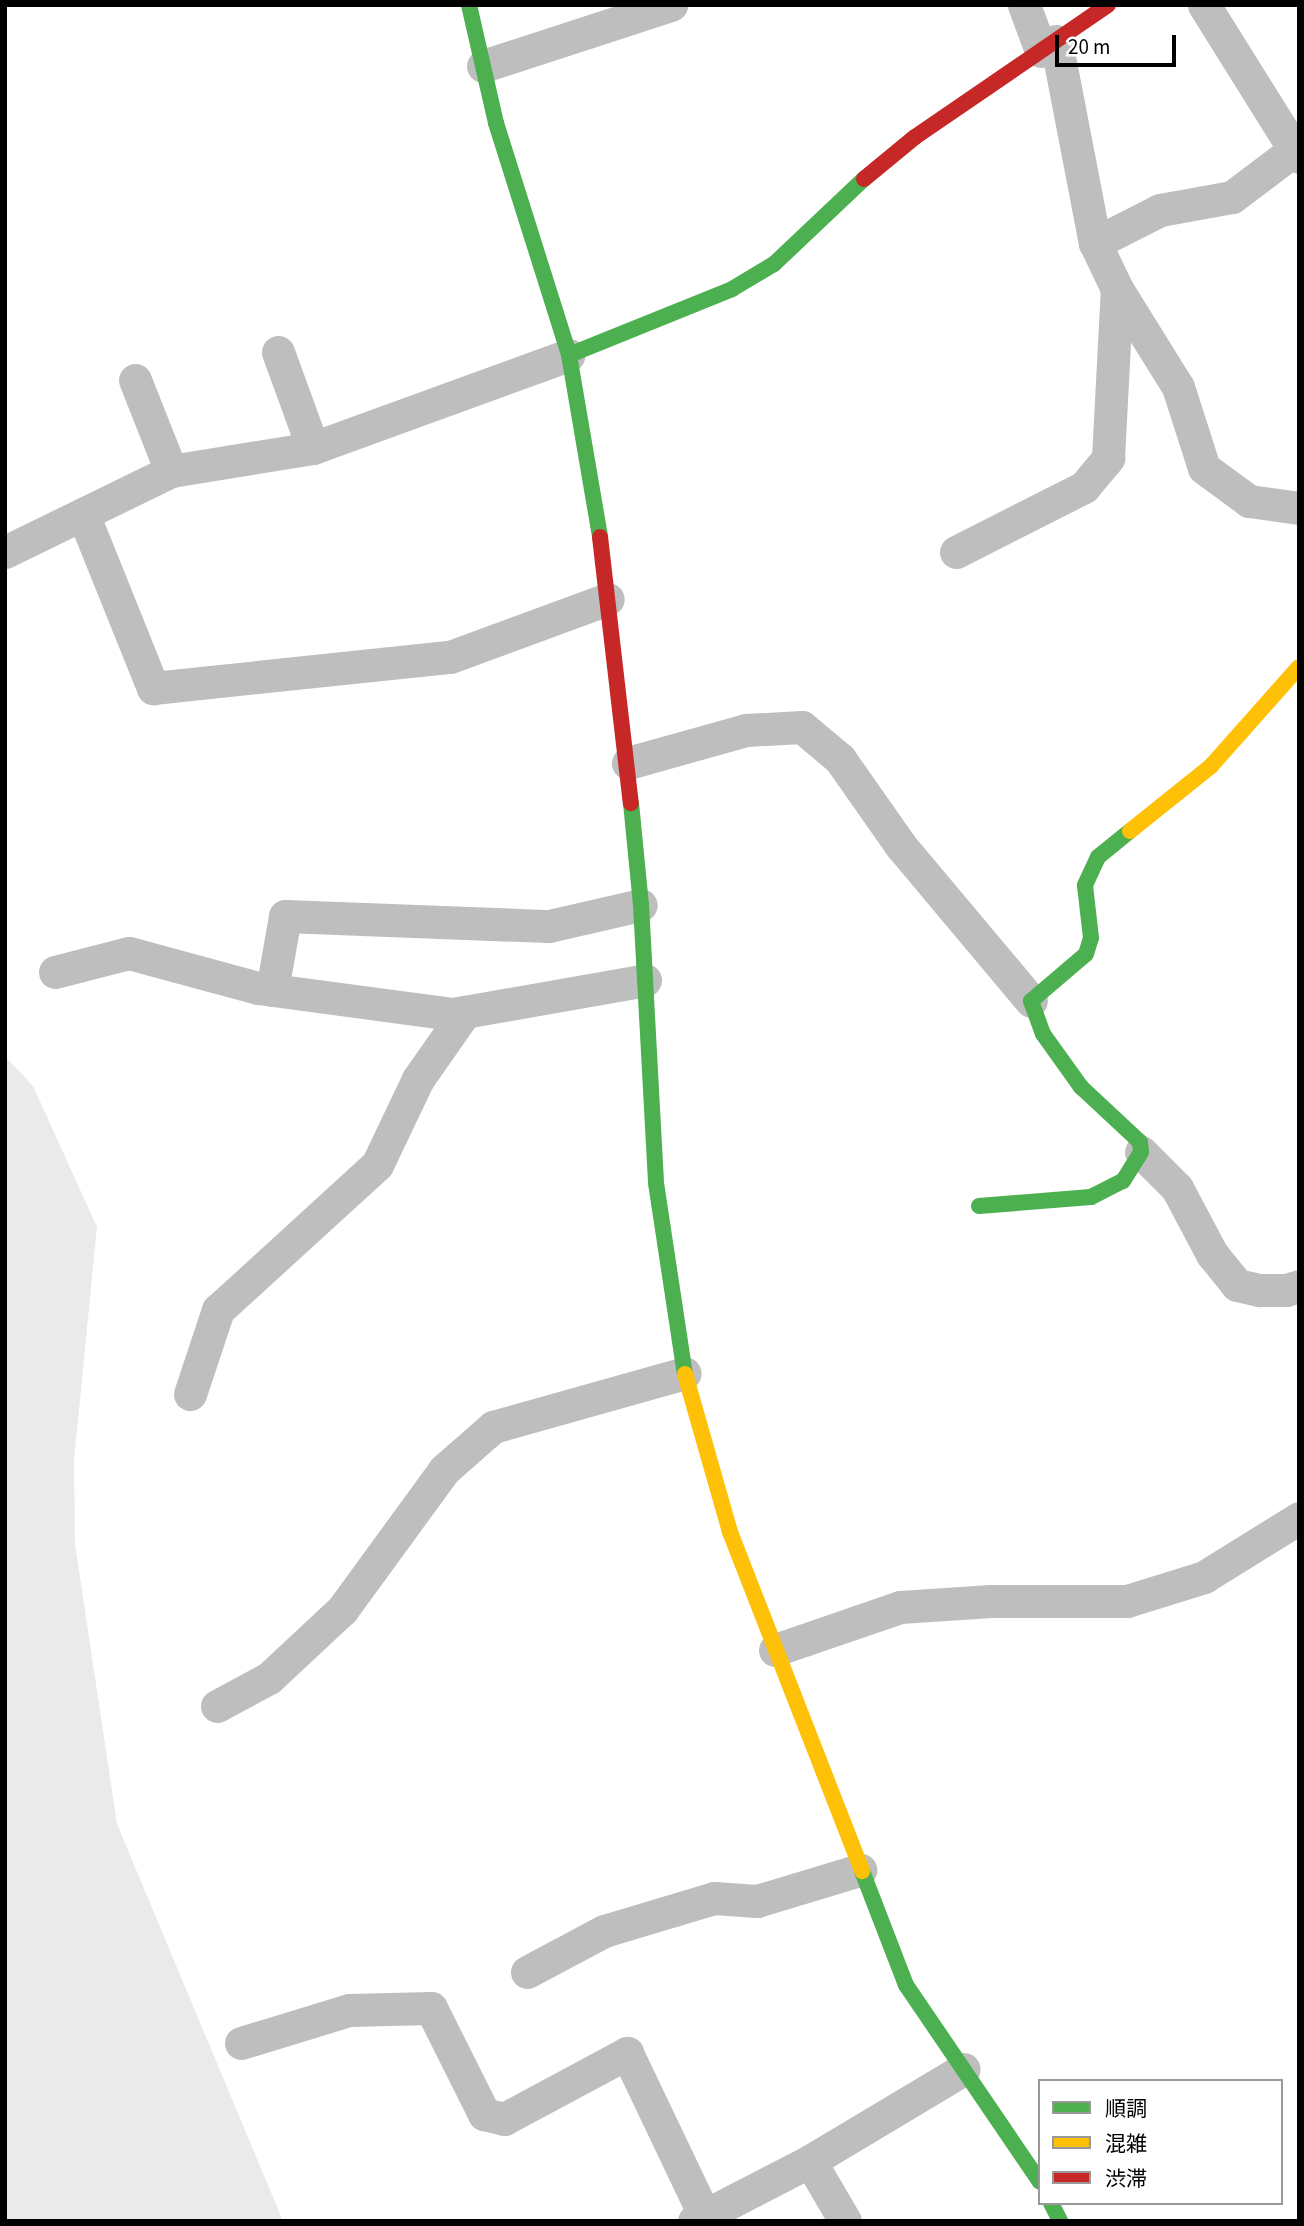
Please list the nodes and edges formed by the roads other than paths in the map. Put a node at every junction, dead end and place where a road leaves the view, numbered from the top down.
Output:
1 (469, 5) edge
2 (671, 5) edge
3 (1024, 5) edge
4 (1108, 5) edge
5 (1204, 5) edge
6 (1048, 46) junction
7 (483, 66) junction
8 (1296, 154) edge
9 (1095, 243) junction
10 (1117, 289) junction
11 (278, 352) dead end
12 (569, 355) junction
13 (135, 380) dead end
14 (313, 448) junction
15 (171, 471) junction
16 (1299, 508) edge
17 (83, 514) junction
18 (5, 552) edge
19 (956, 552) dead end
20 (608, 599) junction
21 (1299, 667) edge
22 (628, 763) junction
23 (641, 905) junction
24 (55, 972) dead end
25 (645, 980) junction
26 (272, 990) junction
27 (1031, 1001) junction
28 (465, 1012) junction
29 (1141, 1152) junction
30 (979, 1206) dead end
31 (1299, 1286) edge
32 (685, 1373) junction
33 (190, 1394) dead end
34 (1299, 1518) edge
35 (775, 1650) junction
36 (217, 1706) dead end
37 (860, 1870) junction
38 (527, 1972) dead end
39 (241, 2043) dead end
40 (964, 2069) junction
41 (810, 2161) junction
42 (1038, 2179) edge
43 (1052, 2205) edge
44 (702, 2219) edge
45 (845, 2221) edge
46 (1060, 2221) edge

1 - 7 street
2 - 7 street
3 - 6 street
4 - 6 street
5 - 8 street
6 - 9 street
6 - 12 street
7 - 12 street
8 - 9 street
9 - 10 street
10 - 16 street
10 - 19 street
11 - 14 street
12 - 14 street
12 - 20 street
13 - 15 street
14 - 15 street
15 - 17 street
17 - 18 street
17 - 20 street
20 - 22 street
21 - 27 street
22 - 23 street
22 - 27 street
23 - 25 street
23 - 26 street
24 - 26 street
25 - 28 street
25 - 32 street
26 - 28 street
27 - 29 street
28 - 33 street
29 - 30 street
29 - 31 street
32 - 35 street
32 - 36 street
34 - 35 street
35 - 37 street
37 - 38 street
37 - 40 street
39 - 44 street
40 - 41 street
40 - 42 street
41 - 44 street
41 - 45 street
43 - 46 street

